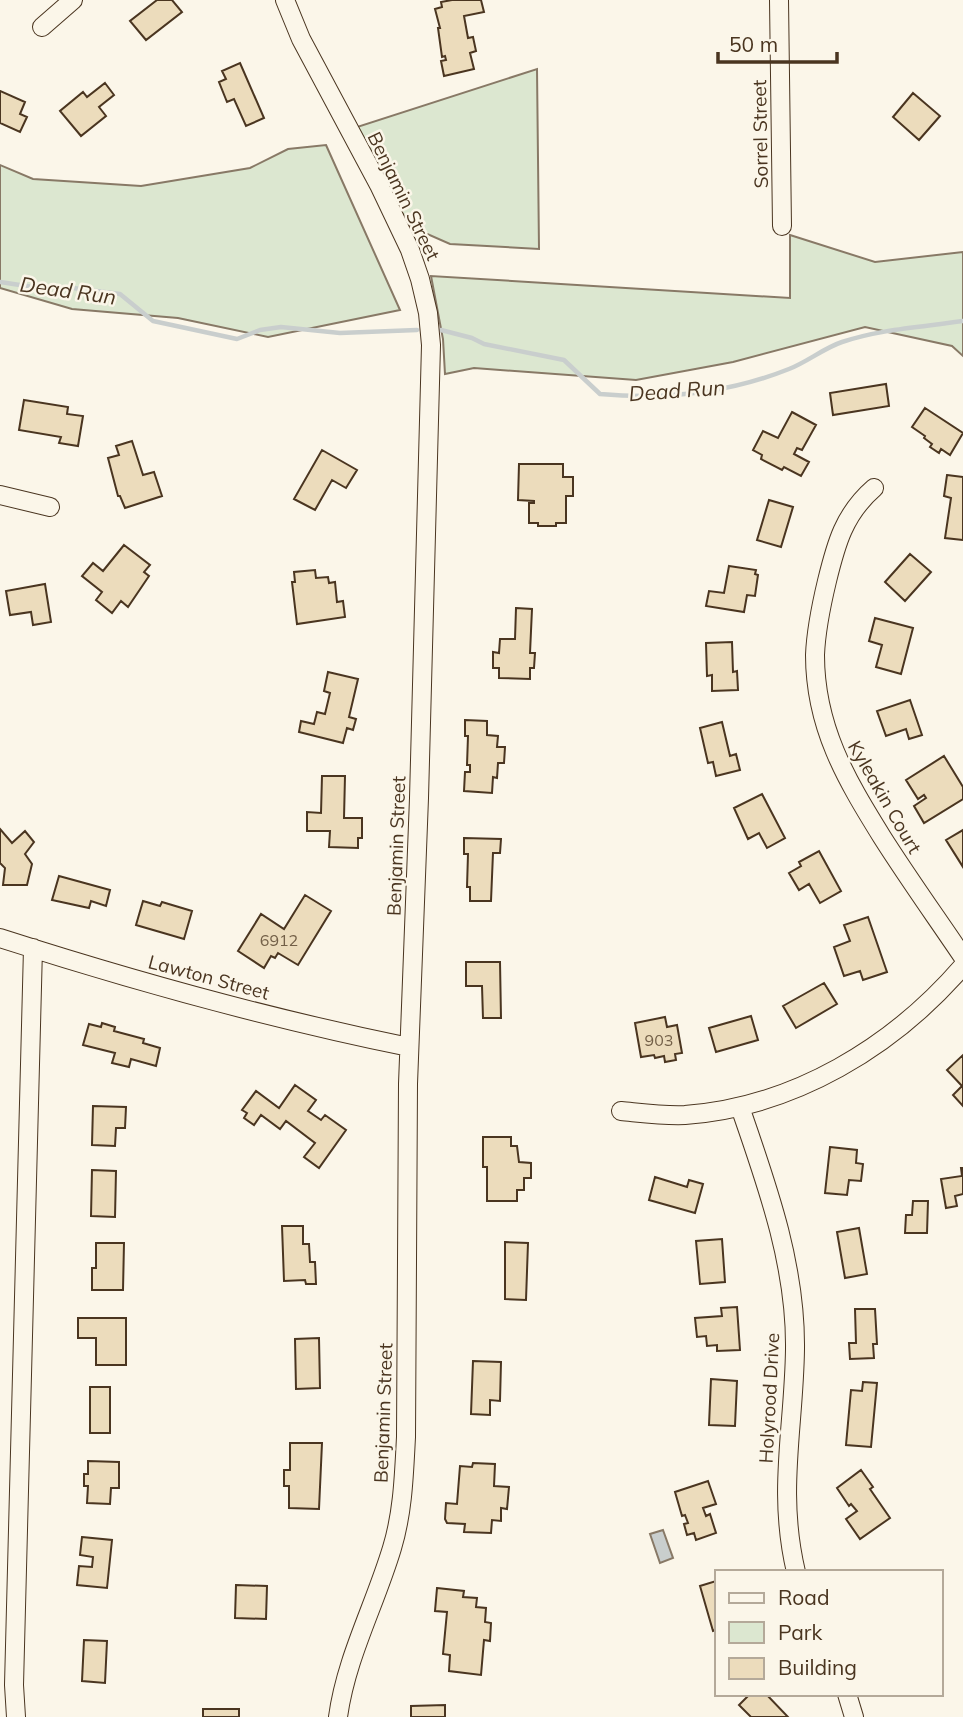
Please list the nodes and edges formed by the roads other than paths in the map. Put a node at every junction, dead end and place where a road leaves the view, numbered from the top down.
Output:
1 (74, 0) edge
2 (285, 0) edge
3 (779, 0) edge
4 (42, 27) dead end
5 (782, 226) dead end
6 (874, 488) dead end
7 (0, 495) edge
8 (50, 507) dead end
9 (0, 938) edge
10 (33, 948) junction
11 (963, 957) edge
12 (963, 967) edge
13 (409, 1047) junction
14 (740, 1107) junction
15 (621, 1111) dead end
16 (796, 1570) edge
17 (848, 1696) edge
18 (16, 1717) edge
19 (338, 1717) edge
20 (854, 1717) edge

1 - 4 street
2 - 13 street, Benjamin Street
3 - 5 street, Sorrel Street
6 - 11 street, Kyleakin Court
7 - 8 street
9 - 10 street, Lawton Street
10 - 13 street, Lawton Street
10 - 18 street
12 - 14 street
13 - 19 street, Benjamin Street
14 - 15 street
14 - 16 street, Holyrood Drive
17 - 20 street

